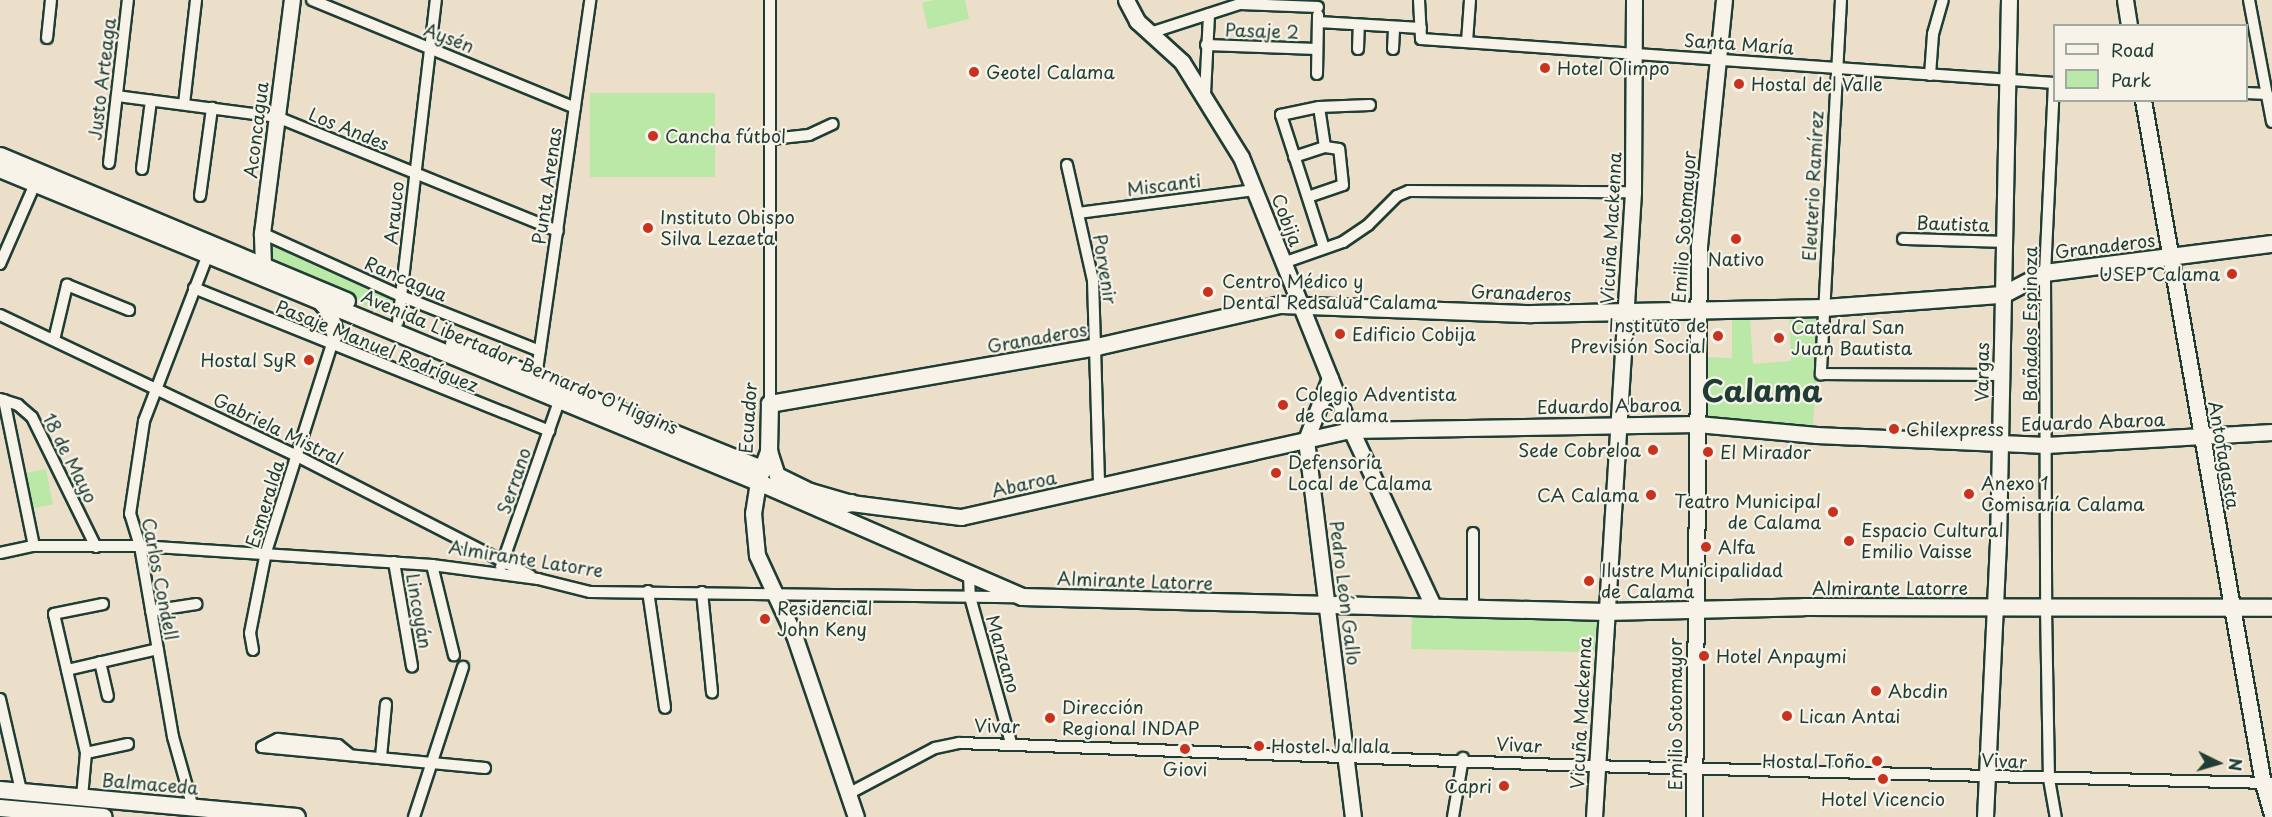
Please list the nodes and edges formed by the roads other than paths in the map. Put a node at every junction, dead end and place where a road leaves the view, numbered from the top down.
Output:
1 (51, 0) edge
2 (128, 0) edge
3 (196, 0) edge
4 (292, 0) edge
5 (312, 0) edge
6 (436, 0) edge
7 (590, 0) edge
8 (770, 0) edge
9 (1126, 0) edge
10 (1419, 0) edge
11 (1470, 0) edge
12 (1634, 0) edge
13 (1724, 0) edge
14 (1841, 0) edge
15 (1943, 0) edge
16 (2009, 0) edge
17 (2125, 0) edge
18 (2249, 0) edge
19 (1318, 4) edge
20 (1209, 14) junction
21 (1318, 22) junction
22 (2129, 24) edge
23 (1359, 25) junction
24 (1394, 27) junction
25 (1150, 33) junction
26 (1421, 33) junction
27 (47, 39) dead end
28 (1467, 42) junction
29 (1206, 45) junction
30 (430, 49) junction
31 (1359, 49) dead end
32 (1393, 49) dead end
33 (1317, 50) junction
34 (1634, 55) junction
35 (1719, 58) junction
36 (1836, 67) junction
37 (1317, 74) dead end
38 (1930, 75) junction
39 (2007, 80) junction
40 (2053, 83) edge
41 (2248, 93) edge
42 (1205, 94) junction
43 (2267, 94) junction
44 (117, 96) junction
45 (151, 101) junction
46 (2053, 102) edge
47 (2143, 102) edge
48 (184, 104) junction
49 (1370, 105) dead end
50 (1319, 107) junction
51 (212, 108) junction
52 (575, 108) junction
53 (277, 117) junction
54 (2272, 122) edge
55 (834, 123) dead end
56 (771, 138) junction
57 (1325, 147) junction
58 (0, 156) edge
59 (1294, 157) junction
60 (109, 163) dead end
61 (1067, 165) dead end
62 (0, 169) edge
63 (142, 169) dead end
64 (415, 173) junction
65 (35, 184) junction
66 (1255, 190) junction
67 (1633, 192) junction
68 (201, 196) dead end
69 (1308, 197) junction
70 (1078, 213) junction
71 (558, 231) junction
72 (262, 233) junction
73 (1903, 239) dead end
74 (2002, 242) junction
75 (2272, 244) edge
76 (1324, 248) junction
77 (207, 256) junction
78 (2170, 258) junction
79 (1283, 263) junction
80 (0, 264) edge
81 (263, 266) junction
82 (2045, 273) junction
83 (194, 288) junction
84 (2003, 295) junction
85 (401, 296) junction
86 (322, 303) junction
87 (1298, 304) junction
88 (1824, 308) junction
89 (350, 309) junction
90 (129, 310) dead end
91 (1698, 312) junction
92 (1626, 314) junction
93 (0, 315) edge
94 (398, 322) junction
95 (54, 340) junction
96 (334, 340) junction
97 (1097, 347) junction
98 (540, 351) junction
99 (2001, 375) junction
100 (536, 377) junction
101 (1329, 378) junction
102 (156, 389) junction
103 (2, 399) edge
104 (559, 401) junction
105 (770, 404) junction
106 (1697, 424) junction
107 (1619, 425) junction
108 (1351, 430) junction
109 (549, 431) junction
110 (2272, 432) edge
111 (2200, 437) junction
112 (1306, 440) junction
113 (2000, 444) junction
114 (2046, 445) junction
115 (769, 451) junction
116 (297, 456) junction
117 (760, 476) junction
118 (1099, 488) junction
119 (851, 503) junction
120 (821, 509) junction
121 (1473, 533) dead end
122 (34, 546) junction
123 (141, 546) junction
124 (96, 547) junction
125 (266, 552) junction
126 (0, 553) edge
127 (503, 560) junction
128 (393, 562) junction
129 (432, 565) junction
130 (499, 573) junction
131 (969, 574) junction
132 (538, 579) junction
133 (648, 591) junction
134 (702, 592) junction
135 (772, 592) junction
136 (970, 597) junction
137 (1022, 597) junction
138 (103, 604) dead end
139 (196, 604) dead end
140 (1326, 607) junction
141 (1434, 608) junction
142 (1473, 608) junction
143 (1996, 608) junction
144 (2046, 608) junction
145 (2233, 608) junction
146 (2272, 608) edge
147 (1695, 609) junction
148 (151, 611) junction
149 (1606, 612) junction
150 (158, 649) junction
151 (253, 650) dead end
152 (454, 655) dead end
153 (100, 662) junction
154 (412, 666) dead end
155 (463, 667) dead end
156 (67, 670) junction
157 (712, 693) dead end
158 (108, 696) dead end
159 (0, 699) edge
160 (386, 704) dead end
161 (665, 708) dead end
162 (1011, 743) junction
163 (128, 744) dead end
164 (86, 753) junction
165 (349, 754) junction
166 (1345, 754) junction
167 (381, 757) junction
168 (1463, 758) junction
169 (431, 761) junction
170 (1598, 766) junction
171 (485, 768) dead end
172 (1694, 769) junction
173 (1985, 777) junction
174 (2049, 779) junction
175 (2267, 783) edge
176 (0, 790) edge
177 (21, 791) junction
178 (848, 794) junction
179 (82, 797) junction
180 (0, 808) edge
181 (193, 808) junction
182 (2272, 814) edge
183 (104, 817) edge
184 (297, 817) edge
185 (414, 817) edge
186 (856, 817) edge
187 (1353, 817) edge
188 (1453, 817) edge
189 (1594, 817) edge
190 (1694, 817) edge
191 (1985, 817) edge
192 (2056, 817) edge

1 - 27 street
2 - 44 street, Justo Arteaga
3 - 48 street
4 - 53 street, Aconcagua
5 - 30 street, Aysén
6 - 30 street, Arauco
7 - 52 street, Punta Arenas
8 - 56 street, Ecuador
9 - 25 street, Cobija
10 - 26 street
11 - 28 street
12 - 34 street, Vicuña Mackenna
13 - 35 street, Emilio Sotomayor
14 - 36 street, Eleuterio Ramírez
15 - 38 street
16 - 39 street, Vargas
17 - 22 street
18 - 43 street
19 - 20 street
19 - 21 street
20 - 25 street
20 - 29 street
21 - 23 street, Pasaje 2
21 - 33 street
23 - 24 street, Pasaje 2
23 - 31 street
24 - 26 street, Pasaje 2
24 - 32 street
25 - 42 street, Cobija
26 - 28 street, Santa María
28 - 34 street, Santa María
29 - 33 street, Pasaje 2
29 - 42 street
30 - 52 street, Aysén
30 - 64 street, Arauco
33 - 37 street
34 - 35 street, Santa María
34 - 67 street, Vicuña Mackenna
35 - 36 street, Santa María
35 - 91 street, Emilio Sotomayor
36 - 38 street, Santa María
36 - 88 street, Eleuterio Ramírez
38 - 39 street, Santa María
39 - 40 street, Santa María
39 - 74 street, Vargas
41 - 43 street
42 - 66 street, Cobija
43 - 54 street
44 - 45 street, Los Andes
44 - 60 street, Justo Arteaga
45 - 48 street, Los Andes
45 - 63 street
46 - 82 street, Bañados Espinoza
47 - 78 street, Antofagasta
48 - 51 street, Los Andes
49 - 50 street
50 - 57 street
50 - 59 street
51 - 53 street, Los Andes
51 - 68 street
52 - 71 street, Punta Arenas
53 - 64 street, Los Andes
53 - 72 street, Aconcagua
55 - 56 street
56 - 105 street, Ecuador
57 - 59 street
57 - 69 street
58 - 81 main road, Avenida Libertador Bernardo O'Higgins
59 - 69 street
61 - 70 street, Porvenir
62 - 65 main road, Avenida Libertador Bernardo O'Higgins
64 - 71 street, Los Andes
64 - 85 street, Arauco
65 - 77 main road, Avenida Libertador Bernardo O'Higgins
65 - 80 street
66 - 70 street, Miscanti
66 - 79 street, Cobija
67 - 76 street
67 - 92 street, Vicuña Mackenna
69 - 76 street
70 - 97 street, Porvenir
71 - 98 street, Punta Arenas
72 - 81 street, Aconcagua
72 - 85 street, Rancagua
73 - 74 street, Bautista
74 - 84 street, Vargas
75 - 78 main road, Granaderos
76 - 79 street
77 - 83 street, Carlos Condell
77 - 86 main road, Avenida Libertador Bernardo O'Higgins
78 - 82 main road, Granaderos
78 - 111 street, Antofagasta
79 - 87 street, Cobija
81 - 89 main road, Avenida Libertador Bernardo O'Higgins
82 - 84 main road, Granaderos
82 - 114 street, Bañados Espinoza
83 - 96 street, Pasaje Manuel Rodríguez
83 - 102 street, Carlos Condell
84 - 88 main road, Granaderos
84 - 99 street, Vargas
85 - 94 street, Arauco
85 - 98 street, Rancagua
86 - 89 main road, Avenida Libertador Bernardo O'Higgins
86 - 96 main road
87 - 92 main road, Granaderos
87 - 97 main road, Granaderos
87 - 101 street, Cobija
88 - 91 main road, Granaderos
88 - 99 street, Eleuterio Ramírez
89 - 94 main road, Avenida Libertador Bernardo O'Higgins
89 - 96 main road
89 - 104 main road, Avenida Libertador Bernardo O'Higgins
90 - 95 street
91 - 92 main road, Granaderos
91 - 106 street, Emilio Sotomayor
92 - 107 street, Vicuña Mackenna
93 - 95 street, Gabriela Mistral
94 - 100 main road, Avenida Libertador Bernardo O'Higgins
95 - 102 street, Gabriela Mistral
96 - 109 street, Pasaje Manuel Rodríguez
96 - 116 street, Esmeralda
97 - 105 main road, Granaderos
97 - 118 street, Porvenir
98 - 100 street, Punta Arenas
99 - 113 street, Vargas
100 - 117 main road, Avenida Libertador Bernardo O'Higgins
101 - 108 street, Cobija
101 - 112 street, Pedro León Gallo
102 - 116 street, Gabriela Mistral
102 - 123 street, Carlos Condell
103 - 122 street
103 - 124 street, 18 de Mayo
104 - 109 street, Serrano
104 - 117 main road, Avenida Libertador Bernardo O'Higgins
105 - 115 main road, Ecuador
106 - 107 street, Eduardo Abaroa
106 - 113 street, Eduardo Abaroa
106 - 147 street, Emilio Sotomayor
107 - 108 street, Eduardo Abaroa
107 - 149 street, Vicuña Mackenna
108 - 112 street, Eduardo Abaroa
108 - 141 street, Cobija
109 - 127 street, Serrano
110 - 111 street, Eduardo Abaroa
111 - 114 street, Eduardo Abaroa
111 - 145 street, Antofagasta
112 - 118 street, Abaroa
112 - 140 street, Pedro León Gallo
113 - 114 street, Eduardo Abaroa
113 - 143 street, Vargas
114 - 144 street, Bañados Espinoza
115 - 117 main road, Ecuador
115 - 119 street, Abaroa
116 - 125 street, Esmeralda
116 - 127 street, Gabriela Mistral
117 - 120 main road, Avenida Libertador Bernardo O'Higgins
117 - 135 street, Ecuador
118 - 119 street, Abaroa
119 - 120 main road
120 - 131 main road, Avenida Libertador Bernardo O'Higgins
121 - 142 street
122 - 124 street, Almirante Latorre
122 - 126 street, Almirante Latorre
123 - 124 street, Almirante Latorre
123 - 125 street, Almirante Latorre
123 - 148 street, Carlos Condell
125 - 128 street, Almirante Latorre
125 - 151 street, Esmeralda
127 - 130 street, Serrano
127 - 132 street, Gabriela Mistral
128 - 129 street, Almirante Latorre
128 - 154 street, Lincoyán
129 - 130 street, Almirante Latorre
129 - 152 street
130 - 132 street, Almirante Latorre
131 - 136 street, Manzano
131 - 137 main road, Avenida Libertador Bernardo O'Higgins
132 - 133 street, Almirante Latorre
133 - 134 street, Almirante Latorre
133 - 161 street
134 - 135 street, Almirante Latorre
134 - 157 street
135 - 136 street, Almirante Latorre
135 - 178 street, Ecuador
136 - 137 street, Almirante Latorre
136 - 162 street, Manzano
137 - 140 main road, Almirante Latorre
138 - 156 street
139 - 148 street
140 - 141 main road, Almirante Latorre
140 - 166 street, Pedro León Gallo
141 - 142 main road, Almirante Latorre
142 - 149 main road, Almirante Latorre
143 - 144 main road, Almirante Latorre
143 - 147 main road, Almirante Latorre
143 - 173 street, Vargas
144 - 145 main road, Almirante Latorre
144 - 174 street, Bañados Espinoza
145 - 146 main road, Almirante Latorre
145 - 175 street, Antofagasta
147 - 149 main road, Almirante Latorre
147 - 172 street, Emilio Sotomayor
148 - 150 street, Carlos Condell
149 - 170 street, Vicuña Mackenna
150 - 153 street
150 - 181 street, Carlos Condell
153 - 156 street
153 - 158 street
155 - 169 street
156 - 164 street
159 - 177 street
160 - 167 street
162 - 166 street, Vivar
162 - 178 street, Vivar
163 - 164 street
164 - 179 street
165 - 165 street
165 - 167 street
166 - 168 street, Vivar
166 - 187 street, Pedro León Gallo
167 - 169 street
168 - 170 street, Vivar
168 - 188 street
169 - 171 street
169 - 185 street
170 - 172 street, Vivar
170 - 189 street, Vicuña Mackenna
172 - 173 street, Vivar
172 - 190 street, Emilio Sotomayor
173 - 174 street, Vivar
173 - 191 street, Vargas
174 - 175 street, Vivar
174 - 192 street, Bañados Espinoza
175 - 182 street, Antofagasta
176 - 177 main road, Balmaceda
177 - 179 main road, Balmaceda
178 - 186 street, Ecuador
179 - 181 main road, Balmaceda
180 - 183 main road, Balmaceda
181 - 184 main road, Balmaceda

